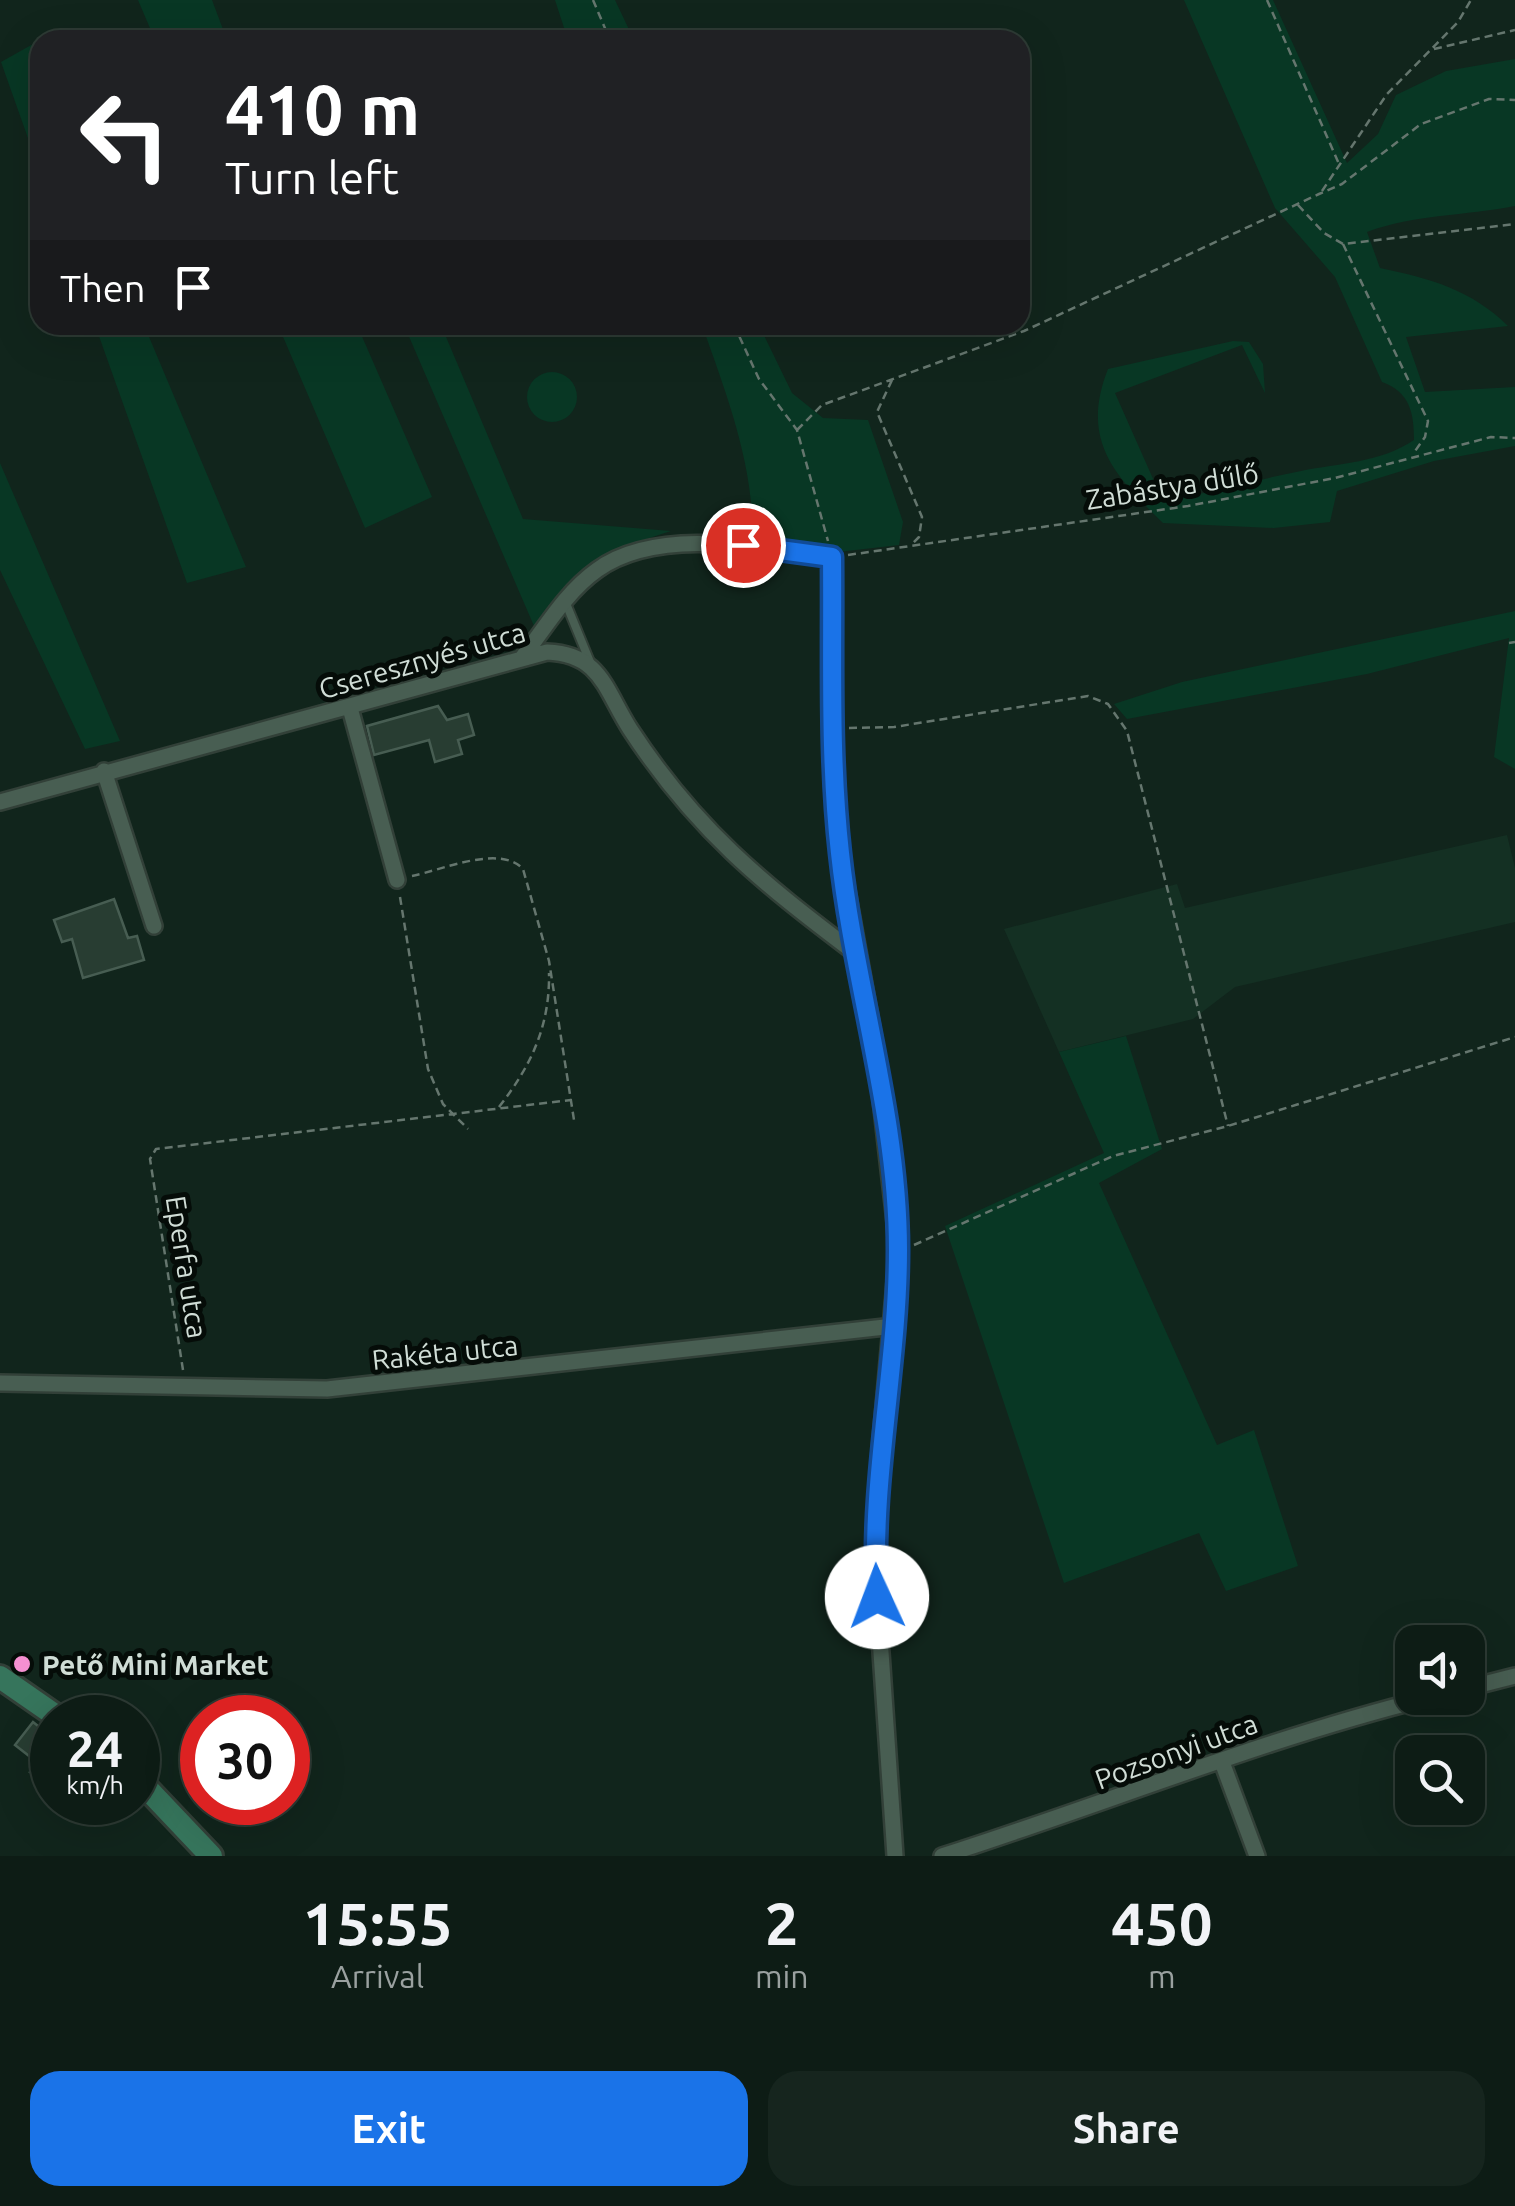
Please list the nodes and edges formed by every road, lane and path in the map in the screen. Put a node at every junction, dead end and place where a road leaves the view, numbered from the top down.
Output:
1 (594, 0) edge
2 (1268, 0) edge
3 (1472, 0) edge
4 (606, 30) edge
5 (1515, 30) edge
6 (1430, 50) junction
7 (1515, 100) edge
8 (1340, 165) junction
9 (1320, 194) junction
10 (1298, 204) junction
11 (1515, 224) edge
12 (1344, 244) junction
13 (1030, 329) edge
14 (739, 335) edge
15 (1016, 335) edge
16 (892, 380) junction
17 (797, 430) junction
18 (1515, 438) edge
19 (1412, 455) junction
20 (910, 546) junction
21 (832, 557) junction
22 (565, 601) junction
23 (1515, 642) edge
24 (1508, 643) dead end
25 (522, 658) junction
26 (592, 668) junction
27 (350, 708) junction
28 (833, 728) junction
29 (104, 771) junction
30 (0, 802) edge
31 (397, 880) junction
32 (154, 926) dead end
33 (855, 953) junction
34 (549, 962) junction
35 (1515, 1037) edge
36 (570, 1100) junction
37 (497, 1110) junction
38 (458, 1114) junction
39 (574, 1120) dead end
40 (1228, 1126) junction
41 (468, 1130) dead end
42 (898, 1248) junction
43 (894, 1326) junction
44 (0, 1383) edge
45 (186, 1388) junction
46 (1515, 1676) edge
47 (0, 1678) edge
48 (1485, 1684) edge
49 (30, 1698) edge
50 (1395, 1707) edge
51 (1222, 1762) junction
52 (160, 1802) edge
53 (212, 1856) edge
54 (895, 1856) edge
55 (942, 1856) edge
56 (1258, 1856) edge

1 - 4 path
2 - 8 path
3 - 6 path
5 - 6 path
6 - 8 path
7 - 9 path
8 - 9 path
9 - 10 path
10 - 12 path
10 - 13 path
11 - 12 path
12 - 19 path
14 - 17 path
15 - 16 path
16 - 17 path
16 - 20 path
17 - 21 path
18 - 19 path, Zabástya dűlő
19 - 20 path, Zabástya dűlő
20 - 21 path, Zabástya dűlő
21 - 22 street
21 - 28 street
22 - 25 street
22 - 26 lane
23 - 24 path
25 - 26 street, Cseresznyés utca
25 - 27 street, Cseresznyés utca
26 - 33 street
27 - 29 street, Cseresznyés utca
27 - 31 street
28 - 33 street
28 - 40 path
29 - 30 street, Cseresznyés utca
29 - 32 street
31 - 34 path
31 - 38 path
33 - 42 street
34 - 36 path
34 - 37 path
35 - 40 path
36 - 37 path
36 - 39 path
37 - 38 path
38 - 41 path
38 - 45 path, Eperfa utca
40 - 42 path
42 - 43 street
43 - 45 street, Rakéta utca
43 - 54 street
44 - 45 street, Rakéta utca
46 - 48 street
47 - 49 main road
50 - 51 street, Pozsonyi utca
51 - 55 street, Pozsonyi utca
51 - 56 street
52 - 53 main road

